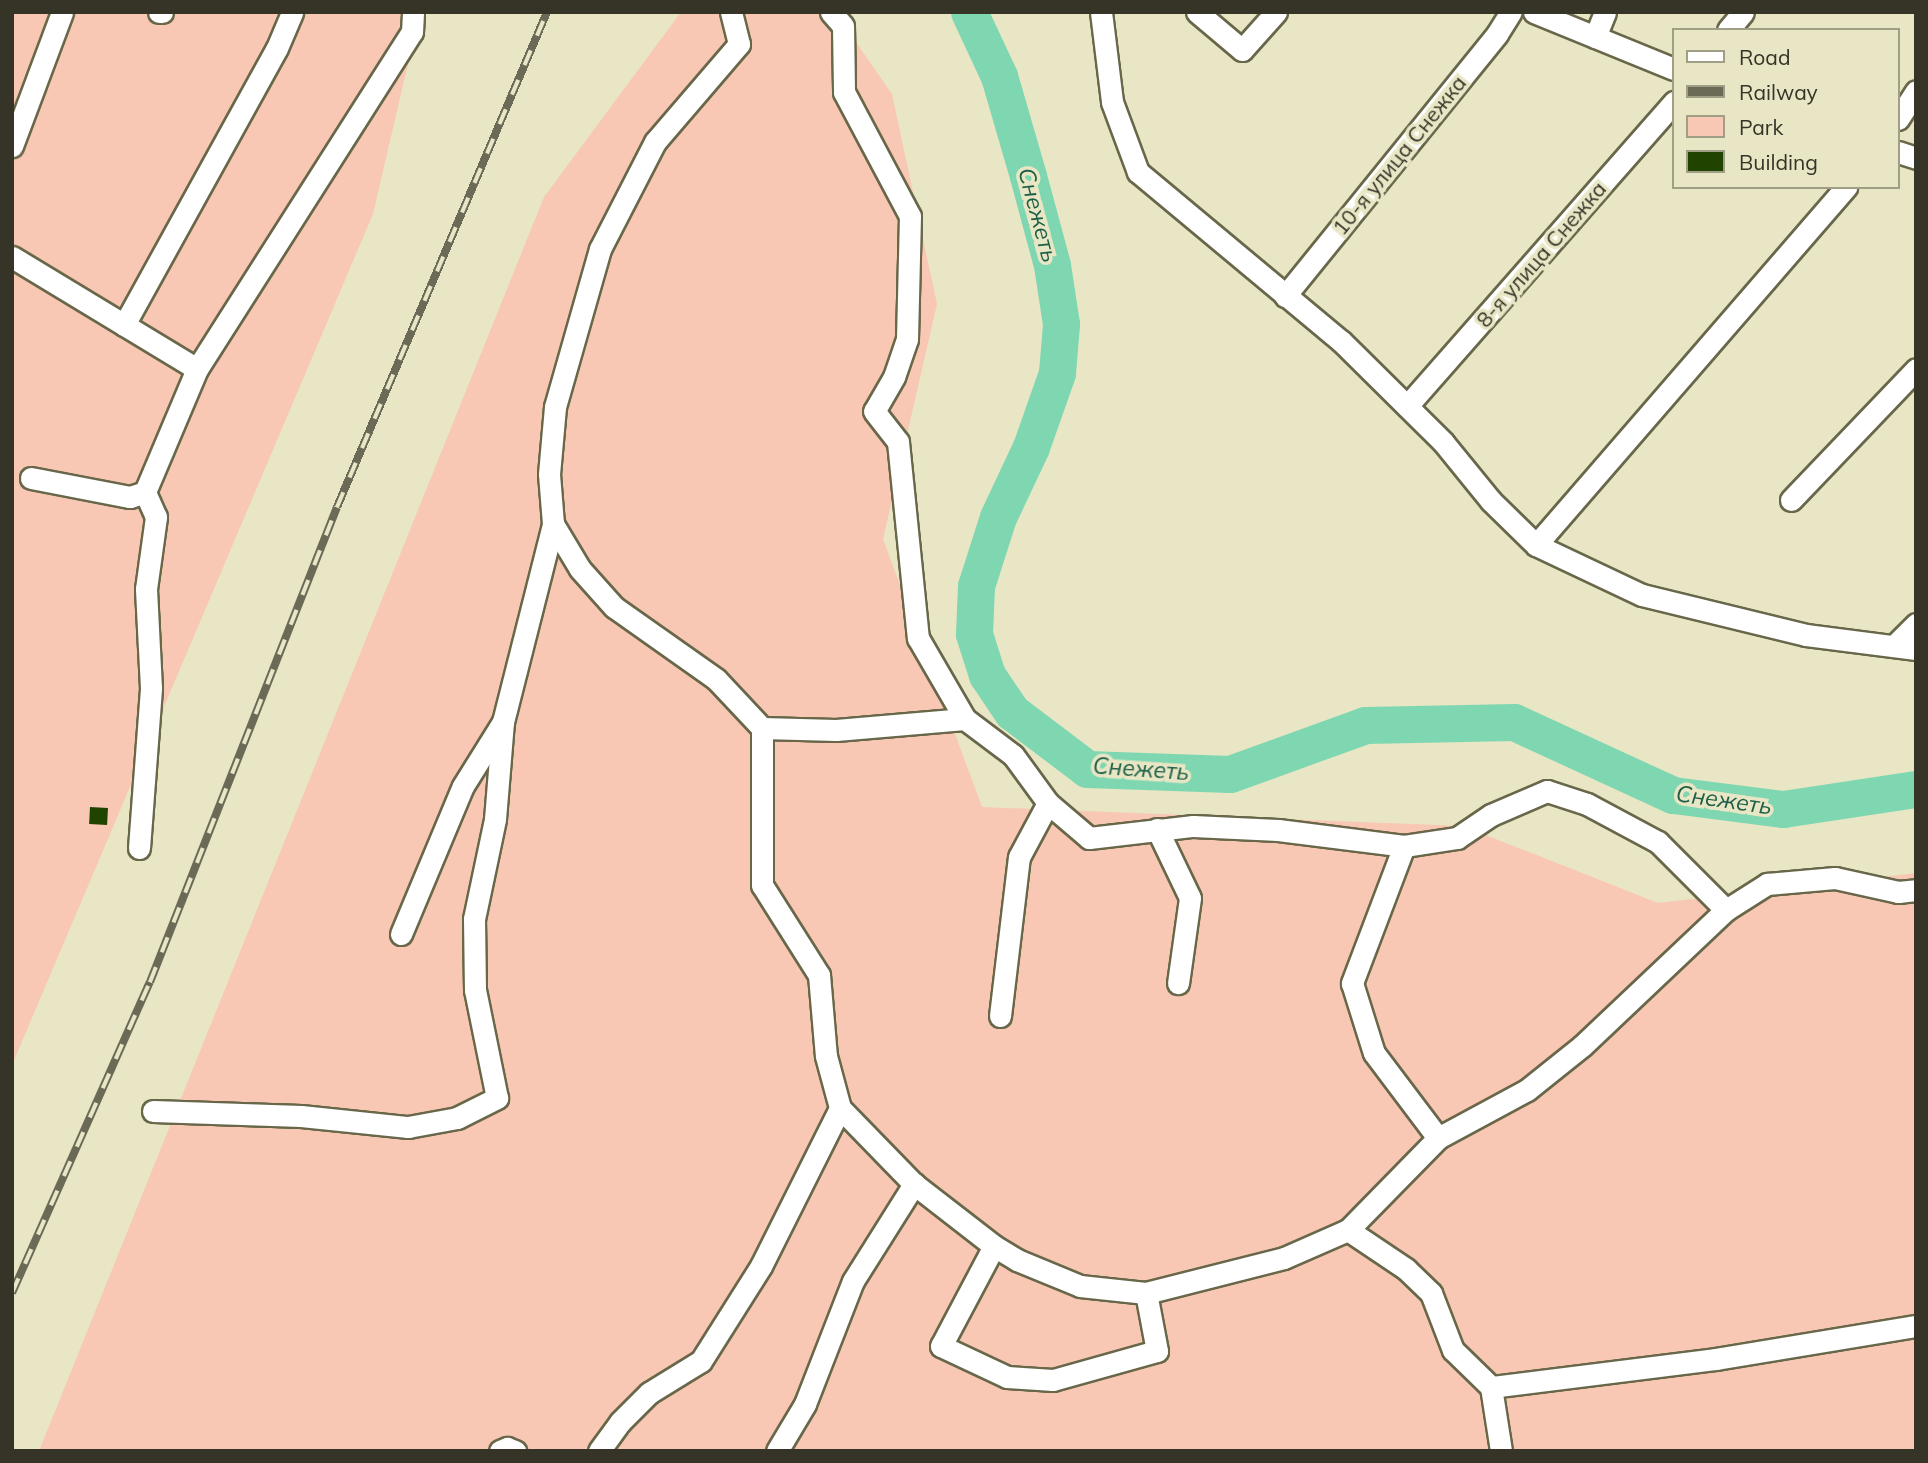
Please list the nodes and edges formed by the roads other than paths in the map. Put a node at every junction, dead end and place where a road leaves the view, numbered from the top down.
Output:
1 (62, 12) edge
2 (292, 12) edge
3 (413, 12) edge
4 (731, 12) edge
5 (831, 12) edge
6 (1101, 12) edge
7 (1197, 12) edge
8 (1276, 12) edge
9 (1511, 12) edge
10 (1534, 12) edge
11 (1605, 12) edge
12 (1743, 12) edge
13 (1730, 28) edge
14 (1595, 37) junction
15 (1672, 68) edge
16 (1916, 91) edge
17 (1672, 104) edge
18 (1900, 116) edge
19 (12, 145) edge
20 (1844, 189) edge
21 (12, 257) edge
22 (1285, 296) junction
23 (124, 325) junction
24 (197, 369) junction
25 (1916, 369) edge
26 (1407, 406) junction
27 (31, 478) dead end
28 (145, 492) junction
29 (1791, 500) dead end
30 (553, 524) junction
31 (1536, 544) junction
32 (1916, 624) edge
33 (1905, 647) edge
34 (965, 719) junction
35 (503, 722) junction
36 (762, 728) junction
37 (1048, 803) junction
38 (1157, 829) junction
39 (1404, 846) junction
40 (139, 848) dead end
41 (1910, 894) edge
42 (1726, 910) junction
43 (401, 934) dead end
44 (1178, 983) dead end
45 (1000, 1016) dead end
46 (840, 1108) junction
47 (153, 1111) dead end
48 (1438, 1138) junction
49 (914, 1184) junction
50 (1348, 1230) junction
51 (994, 1246) junction
52 (1146, 1293) junction
53 (1916, 1326) edge
54 (1491, 1387) junction
55 (500, 1451) edge
56 (515, 1451) edge
57 (599, 1451) edge
58 (777, 1451) edge
59 (1501, 1451) edge

1 - 19 street
2 - 23 street
3 - 24 street
4 - 30 street
5 - 34 street
6 - 22 street
7 - 8 street
9 - 22 street, 10-я улица Снежка
10 - 14 street
11 - 14 street
12 - 13 street
14 - 15 street
16 - 18 street
17 - 26 street, 8-я улица Снежка
20 - 31 street
21 - 23 street
22 - 26 street
23 - 24 street
24 - 28 street
25 - 29 street
26 - 31 street
27 - 28 street
28 - 40 street
30 - 35 street
30 - 36 street
31 - 33 street
32 - 33 street
34 - 36 street
34 - 37 street
35 - 43 street
35 - 47 street
36 - 46 street
37 - 38 street
37 - 45 street
38 - 39 street
38 - 44 street
39 - 42 street
39 - 48 street
41 - 42 street
42 - 48 street
46 - 49 street
46 - 57 street
48 - 50 street
49 - 51 street
49 - 58 street
50 - 52 street
50 - 54 street
51 - 52 street
51 - 52 street
53 - 54 street
54 - 59 street
55 - 56 street

